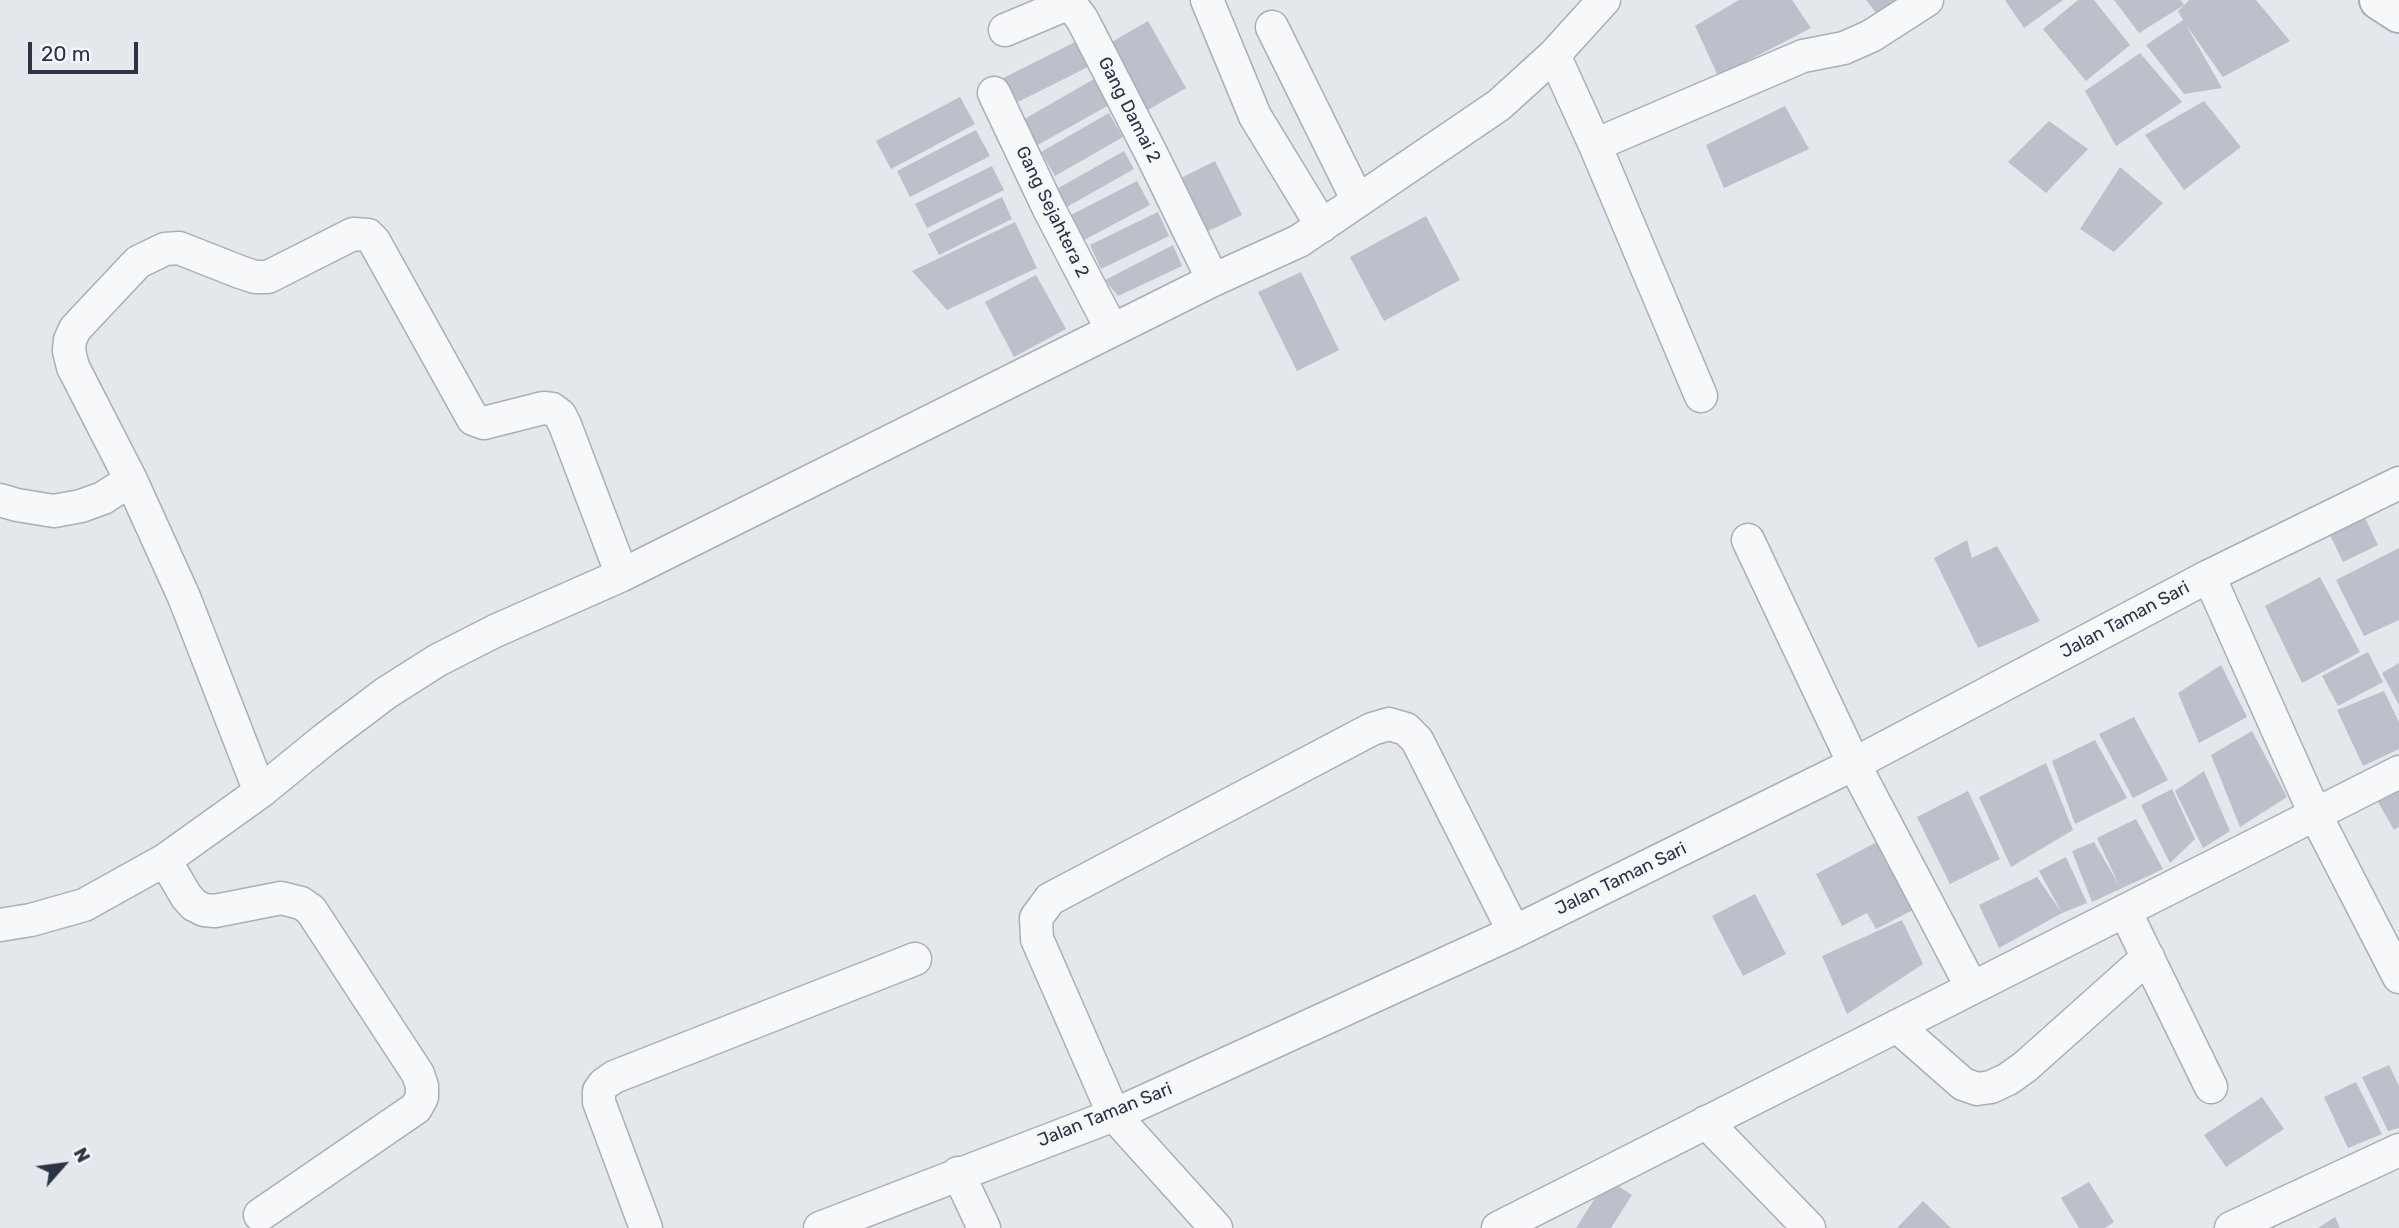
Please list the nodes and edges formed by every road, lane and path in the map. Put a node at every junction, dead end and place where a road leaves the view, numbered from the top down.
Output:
1 (1207, 0) edge
2 (1604, 0) edge
3 (1927, 0) edge
4 (2379, 0) edge
5 (2399, 13) edge
6 (1272, 27) dead end
7 (1005, 30) dead end
8 (1554, 55) junction
9 (994, 93) dead end
10 (1595, 145) junction
11 (1358, 201) junction
12 (1322, 226) junction
13 (1213, 280) junction
14 (1112, 330) junction
15 (1702, 397) dead end
16 (131, 480) junction
17 (2399, 483) edge
18 (0, 500) edge
19 (1748, 540) dead end
20 (622, 575) junction
21 (2209, 576) junction
22 (1854, 764) junction
23 (2399, 772) edge
24 (260, 792) junction
25 (2315, 814) junction
26 (164, 860) junction
27 (2125, 911) junction
28 (0, 925) edge
29 (1514, 932) junction
30 (2148, 957) junction
31 (915, 959) dead end
32 (2399, 977) edge
33 (1972, 988) junction
34 (1897, 1026) junction
35 (2211, 1087) dead end
36 (1114, 1115) junction
37 (1706, 1122) junction
38 (2399, 1150) edge
39 (958, 1174) junction
40 (260, 1215) dead end
41 (1508, 1226) edge
42 (646, 1228) edge
43 (820, 1228) edge
44 (984, 1228) edge
45 (1216, 1228) edge
46 (1809, 1228) edge
47 (2231, 1228) edge

1 - 12 street
2 - 8 street
3 - 10 street
4 - 5 street
6 - 11 street
7 - 13 street, Gang Damai 2
8 - 10 street
8 - 11 street
9 - 14 street, Gang Sejahtera 2
10 - 15 street
11 - 12 street
12 - 13 street
13 - 14 street
14 - 20 street
16 - 18 street
16 - 20 street
16 - 24 street
17 - 21 street, Jalan Taman Sari
19 - 22 street
20 - 24 street
21 - 22 street, Jalan Taman Sari
21 - 25 street
22 - 29 street, Jalan Taman Sari
22 - 33 street
23 - 25 street
24 - 26 street
25 - 27 street
25 - 32 street
26 - 28 street
26 - 40 street
27 - 30 street
27 - 33 street
29 - 36 street, Jalan Taman Sari
29 - 36 street
30 - 34 street
30 - 35 street
31 - 42 street
33 - 34 street
34 - 37 street
36 - 39 street, Jalan Taman Sari
36 - 45 street
37 - 41 street
37 - 46 street
38 - 47 street
39 - 43 street, Jalan Taman Sari
39 - 44 street

